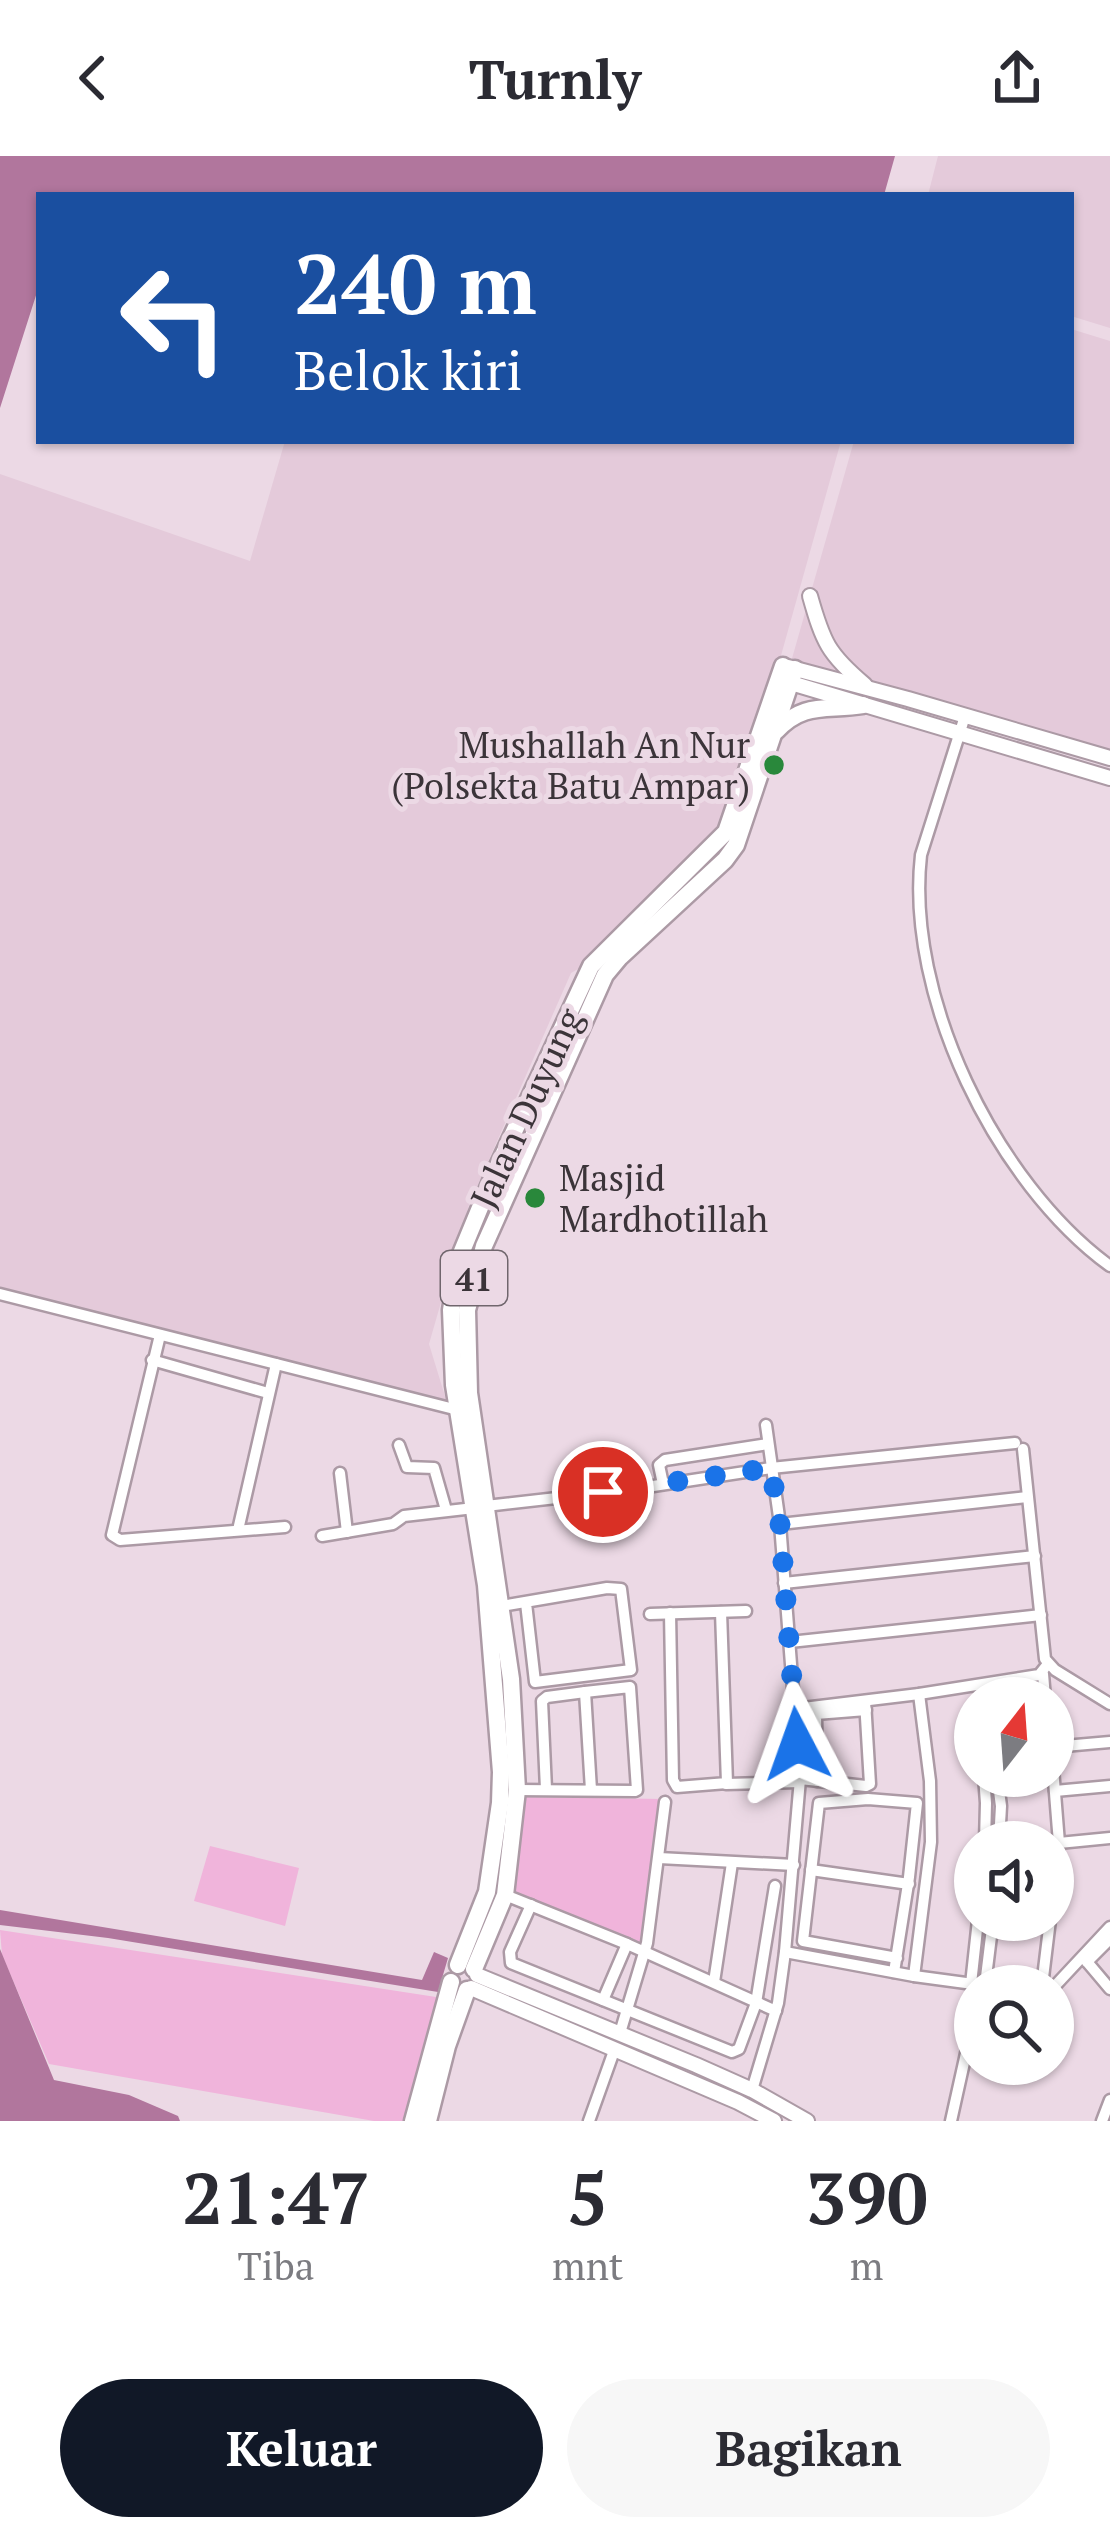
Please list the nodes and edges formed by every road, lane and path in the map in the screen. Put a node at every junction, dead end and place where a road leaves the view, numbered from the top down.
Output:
1 (810, 596) dead end
2 (787, 674) junction
3 (866, 696) junction
4 (965, 716) junction
5 (773, 734) junction
6 (959, 734) junction
7 (1110, 758) edge
8 (1110, 778) edge
9 (491, 1181) junction
10 (509, 1188) junction
11 (1110, 1266) edge
12 (0, 1294) edge
13 (160, 1335) junction
14 (152, 1360) junction
15 (276, 1364) junction
16 (268, 1393) junction
17 (458, 1409) junction
18 (766, 1425) dead end
19 (768, 1444) junction
20 (399, 1445) dead end
21 (771, 1468) junction
22 (340, 1473) dead end
23 (663, 1484) junction
24 (1027, 1497) junction
25 (480, 1507) junction
26 (446, 1510) junction
27 (780, 1524) junction
28 (285, 1527) dead end
29 (238, 1530) junction
30 (347, 1532) junction
31 (322, 1536) dead end
32 (1035, 1556) junction
33 (784, 1583) junction
34 (526, 1603) junction
35 (501, 1606) junction
36 (746, 1611) dead end
37 (721, 1612) junction
38 (670, 1613) junction
39 (650, 1614) dead end
40 (1041, 1615) junction
41 (790, 1642) junction
42 (1045, 1670) junction
43 (504, 1672) junction
44 (533, 1676) junction
45 (1024, 1677) edge
46 (1045, 1677) edge
47 (585, 1692) junction
48 (954, 1693) edge
49 (919, 1694) junction
50 (1110, 1704) edge
51 (866, 1706) junction
52 (795, 1709) junction
53 (1110, 1742) edge
54 (1074, 1745) edge
55 (800, 1780) junction
56 (817, 1781) junction
57 (726, 1784) junction
58 (1110, 1786) edge
59 (546, 1789) junction
60 (1074, 1789) edge
61 (517, 1790) junction
62 (591, 1790) junction
63 (665, 1802) dead end
64 (1110, 1838) edge
65 (1074, 1842) edge
66 (659, 1858) junction
67 (733, 1863) junction
68 (794, 1865) junction
69 (811, 1870) junction
70 (908, 1884) junction
71 (775, 1886) dead end
72 (925, 1887) junction
73 (505, 1895) junction
74 (531, 1905) junction
75 (1110, 1928) edge
76 (1110, 1939) edge
77 (627, 1944) junction
78 (645, 1952) junction
79 (785, 1952) junction
80 (872, 1953) junction
81 (897, 1958) junction
82 (1085, 1959) junction
83 (867, 1967) junction
84 (1074, 1969) edge
85 (895, 1972) junction
86 (914, 1976) junction
87 (466, 1978) junction
88 (954, 1981) edge
89 (714, 1982) junction
90 (1110, 1989) edge
91 (532, 1997) junction
92 (602, 2000) junction
93 (756, 2003) junction
94 (628, 2008) junction
95 (776, 2011) junction
96 (525, 2013) junction
97 (620, 2033) junction
98 (614, 2050) junction
99 (959, 2085) edge
100 (752, 2090) junction
101 (1110, 2100) edge
102 (743, 2105) junction
103 (799, 2119) edge
104 (413, 2121) edge
105 (428, 2121) edge
106 (590, 2121) edge
107 (737, 2121) edge
108 (774, 2121) edge
109 (951, 2121) edge
110 (1102, 2121) edge

1 - 3 main road
2 - 3 main road
2 - 5 highway, Jalan Duyung / 41
2 - 9 highway, Jalan Duyung / 41
3 - 4 main road
3 - 5 highway
3 - 6 main road
4 - 6 street
4 - 7 main road
5 - 10 highway, Jalan Duyung / 41
6 - 8 main road
6 - 11 street
9 - 10 highway
9 - 17 highway, Jalan Duyung / 41
10 - 25 highway, Jalan Duyung / 41
12 - 13 street
13 - 14 street
13 - 15 street
14 - 16 street
14 - 29 street
15 - 16 street
15 - 17 street
16 - 29 street
17 - 25 highway, Jalan Duyung / 41
18 - 19 street
19 - 21 street
19 - 23 street
20 - 26 street
21 - 23 street
21 - 24 street
21 - 27 street
22 - 30 street
23 - 25 street
24 - 27 street
24 - 32 street
25 - 26 street
25 - 35 highway, Jalan Duyung / 41
25 - 43 highway, Jalan Duyung / 41
26 - 30 street
27 - 33 street
28 - 29 street
30 - 31 street
32 - 33 street
32 - 40 street
33 - 41 street
34 - 35 street
34 - 44 street
34 - 44 street
35 - 43 highway, Jalan Duyung / 41
36 - 37 street
37 - 38 street
37 - 57 street
38 - 39 street
38 - 57 street
40 - 41 street
40 - 42 street
41 - 52 street
42 - 45 street
42 - 46 street
42 - 50 street
43 - 44 street
43 - 61 highway, Jalan Duyung / 41
43 - 87 highway, Jalan Duyung / 41
47 - 59 street
47 - 62 street
47 - 62 street
48 - 49 street
49 - 51 street
49 - 72 street
51 - 52 street
51 - 56 street
51 - 56 street
52 - 55 street
53 - 54 street
55 - 56 street
55 - 57 street
55 - 68 street
58 - 60 street
59 - 61 street
59 - 62 street
61 - 73 highway, Jalan Duyung / 41
63 - 66 street
64 - 65 street
66 - 67 street
66 - 78 street
67 - 68 street
67 - 89 street
68 - 79 street
69 - 70 street
69 - 70 street
69 - 80 street
70 - 72 street
70 - 81 street
71 - 93 street
72 - 86 street
73 - 74 street
73 - 87 highway, Jalan Duyung / 41
74 - 77 street
74 - 92 street
75 - 82 street
76 - 82 street
77 - 78 street
77 - 92 street
78 - 89 street
78 - 94 street
79 - 83 street
79 - 95 street
80 - 81 street
80 - 83 street
81 - 85 street
82 - 84 street
82 - 90 street
83 - 85 street
85 - 86 street
86 - 88 street
87 - 91 main road
87 - 96 main road
87 - 104 highway, Jalan Duyung / 41
87 - 105 highway, Jalan Duyung / 41
89 - 93 street
91 - 96 main road
91 - 97 main road
92 - 94 street
93 - 94 street
93 - 95 street
94 - 97 street
95 - 100 street
96 - 98 main road
97 - 100 main road
98 - 102 main road
98 - 106 street
99 - 109 street
100 - 103 main road
101 - 110 street
102 - 107 street
102 - 108 main road

